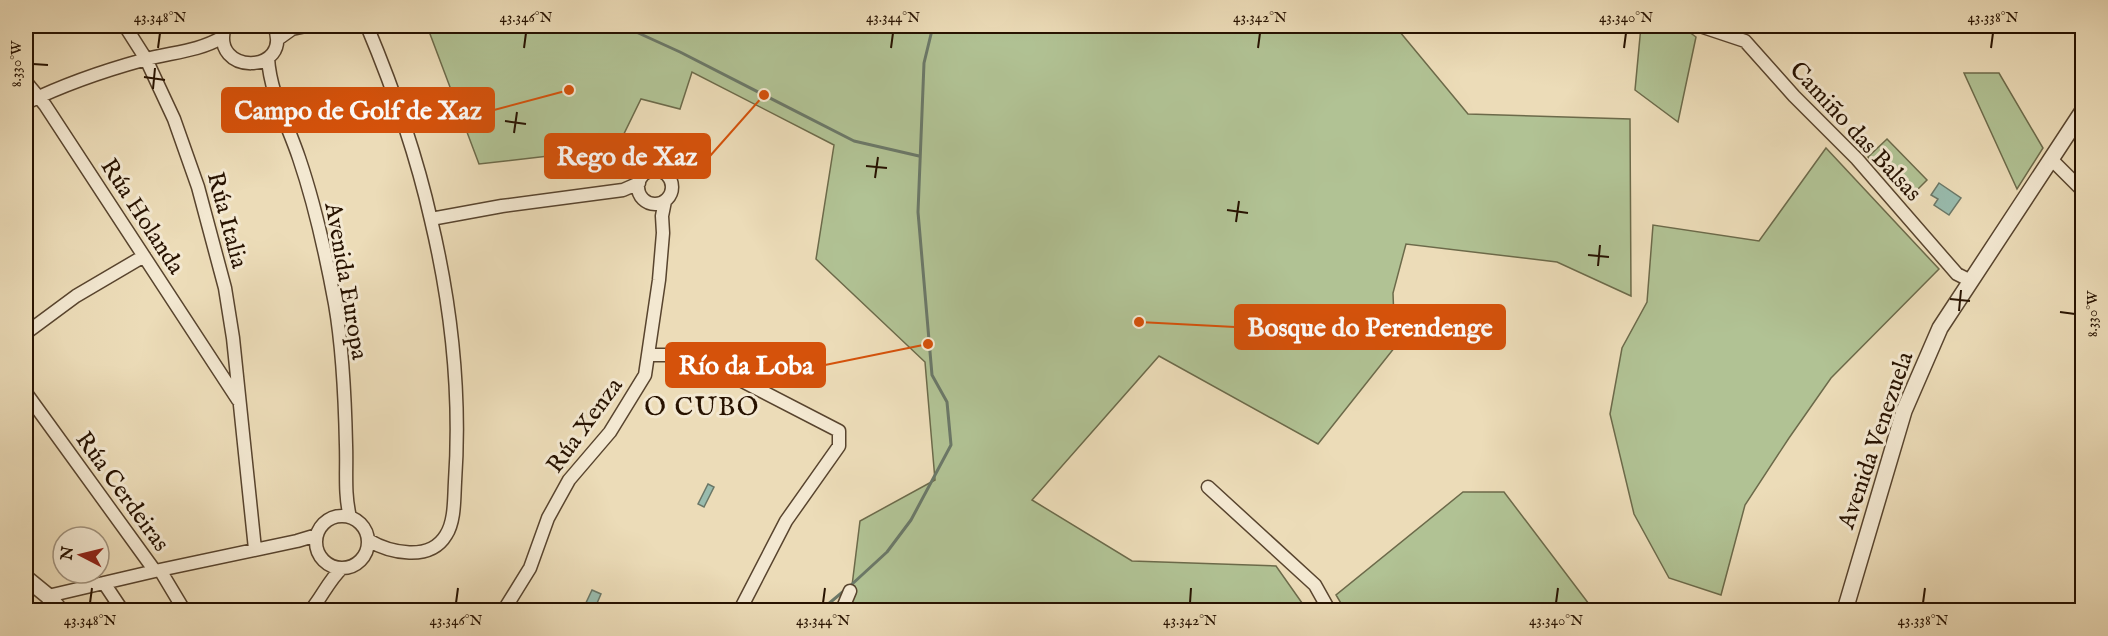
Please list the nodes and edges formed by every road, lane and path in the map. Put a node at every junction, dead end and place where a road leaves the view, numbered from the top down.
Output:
1 (124, 26) edge
2 (275, 26) edge
3 (306, 26) edge
4 (367, 26) edge
5 (1700, 26) edge
6 (292, 29) junction
7 (225, 37) edge
8 (278, 39) junction
9 (268, 58) junction
10 (146, 59) junction
11 (254, 63) junction
12 (269, 78) junction
13 (26, 81) edge
14 (38, 97) junction
15 (26, 102) edge
16 (2082, 112) edge
17 (2052, 160) junction
18 (640, 189) junction
19 (2082, 190) edge
20 (660, 202) junction
21 (431, 219) junction
22 (144, 256) junction
23 (1971, 281) junction
24 (26, 333) edge
25 (235, 353) junction
26 (648, 355) junction
27 (213, 359) junction
28 (26, 393) edge
29 (239, 401) junction
30 (1208, 487) dead end
31 (345, 499) junction
32 (337, 517) junction
33 (350, 518) junction
34 (318, 535) junction
35 (297, 541) junction
36 (367, 546) junction
37 (255, 549) junction
38 (317, 549) junction
39 (328, 563) junction
40 (180, 567) junction
41 (342, 568) junction
42 (158, 570) junction
43 (26, 578) edge
44 (111, 581) edge
45 (328, 584) junction
46 (95, 585) edge
47 (105, 585) edge
48 (850, 591) dead end
49 (48, 596) junction
50 (175, 596) junction
51 (60, 610) edge
52 (122, 610) edge
53 (184, 610) edge
54 (311, 610) edge
55 (504, 610) edge
56 (740, 610) edge
57 (842, 610) edge
58 (1329, 610) edge
59 (1845, 610) edge

1 - 10 street, Rúa Italia
2 - 6 street
2 - 8 street
3 - 6 street
4 - 21 street
5 - 23 street, Camiño das Balsas
6 - 8 street
7 - 10 street
7 - 11 street
8 - 9 street
9 - 11 street
9 - 12 street, Avenida Europa
10 - 14 street
10 - 25 street, Rúa Italia
11 - 12 street, Avenida Europa
12 - 31 street, Avenida Europa
13 - 14 street, Rúa Holanda
14 - 15 street
14 - 22 street, Rúa Holanda
16 - 17 street, Avenida Venezuela
17 - 19 street
17 - 23 street, Avenida Venezuela
18 - 20 street, Rúa Xenza
18 - 20 street
18 - 21 street
20 - 26 street, Rúa Xenza
21 - 36 street
22 - 24 street
22 - 27 street, Rúa Holanda
23 - 59 street, Avenida Venezuela
25 - 27 street
25 - 29 street, Rúa Italia
26 - 55 street, Rúa Xenza
26 - 56 street
27 - 29 street, Rúa Holanda
28 - 42 street, Rúa Cerdeiras
29 - 37 street, Rúa Holanda
30 - 58 street
31 - 32 street, Avenida Europa
31 - 33 street, Avenida Europa
32 - 33 street
32 - 34 street
33 - 36 street
34 - 35 street
34 - 38 street
35 - 37 street
35 - 38 street
36 - 41 street
37 - 40 street
38 - 39 street
39 - 41 street
39 - 45 street
40 - 42 street
40 - 50 street
41 - 45 street
42 - 44 street, Rúa Cerdeiras
42 - 50 street
43 - 49 street
45 - 54 street
46 - 49 street, Rúa Cerdeiras
47 - 52 street
48 - 57 street
49 - 51 street
50 - 53 street

